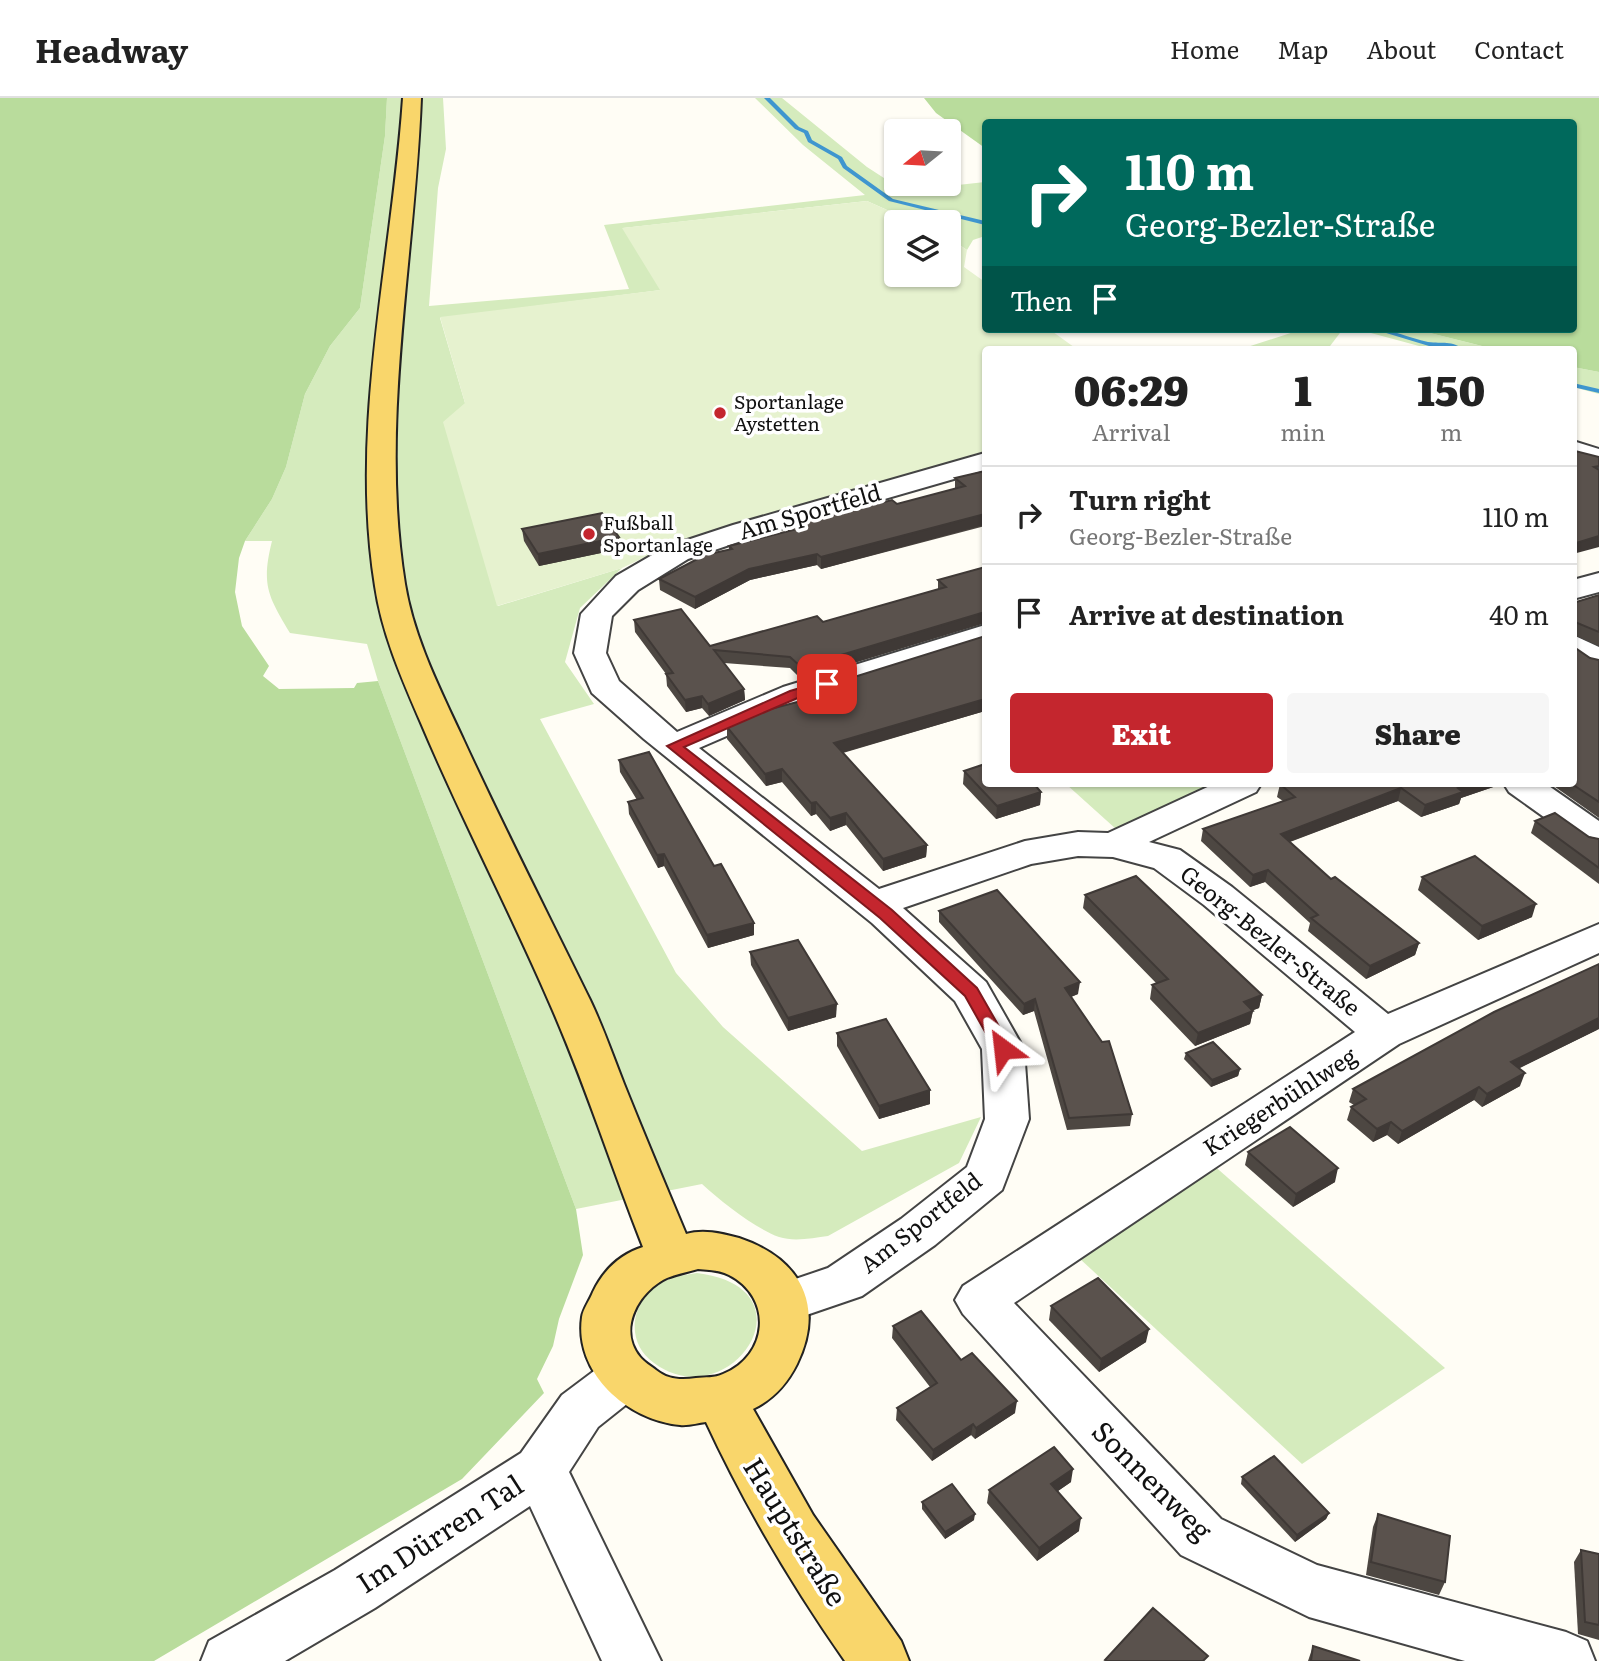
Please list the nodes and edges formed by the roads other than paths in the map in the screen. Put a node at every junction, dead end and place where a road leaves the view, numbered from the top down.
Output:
1 (412, 98) edge
2 (1577, 451) edge
3 (1599, 459) edge
4 (982, 462) edge
5 (1599, 582) edge
6 (1577, 589) edge
7 (982, 636) edge
8 (1577, 647) edge
9 (1599, 661) edge
10 (674, 746) junction
11 (1237, 787) edge
12 (1526, 787) edge
13 (1599, 839) edge
14 (1113, 845) junction
15 (875, 904) junction
16 (1599, 937) edge
17 (1384, 1033) junction
18 (670, 1254) junction
19 (979, 1300) joint
20 (783, 1303) junction
21 (624, 1377) junction
22 (721, 1397) junction
23 (540, 1470) junction
24 (230, 1661) edge
25 (632, 1661) edge
26 (880, 1661) edge
27 (1566, 1661) edge

1 - 18 main road
2 - 3 street
4 - 10 street, Am Sportfeld
5 - 6 street
7 - 10 street
8 - 9 street
10 - 15 street, Am Sportfeld
11 - 14 street, Georg-Bezler-Straße
12 - 13 street
14 - 15 street, Georg-Bezler-Straße
14 - 17 street, Georg-Bezler-Straße
15 - 20 street, Am Sportfeld
16 - 17 street, Kriegerbühlweg
17 - 19 street, Kriegerbühlweg
18 - 20 main road
18 - 21 main road
19 - 27 street, Sonnenweg
20 - 22 main road
21 - 22 main road
21 - 23 street, Im Dürren Tal
22 - 26 main road, Hauptstraße
23 - 24 street, Im Dürren Tal
23 - 25 street

